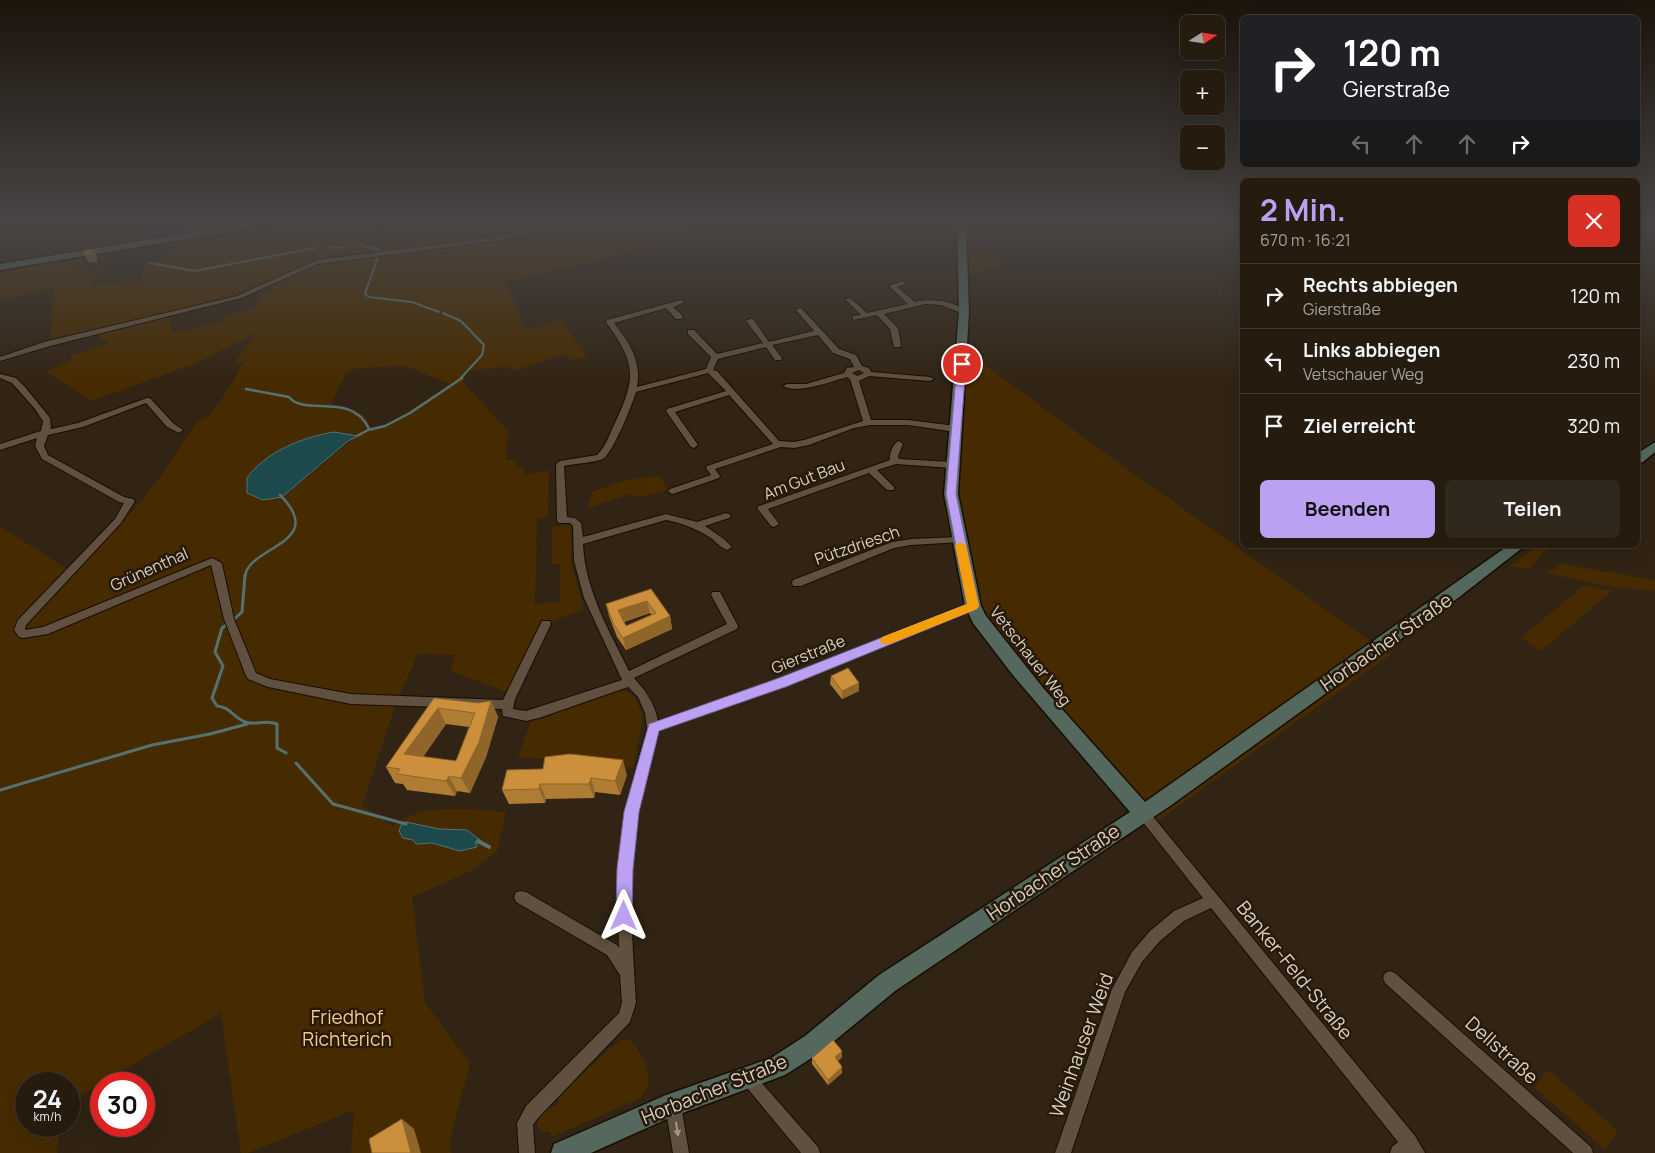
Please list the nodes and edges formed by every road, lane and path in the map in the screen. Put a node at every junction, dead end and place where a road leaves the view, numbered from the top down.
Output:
1 (282, 278) edge
2 (963, 278) edge
3 (902, 283) dead end
4 (848, 300) dead end
5 (681, 302) dead end
6 (913, 304) junction
7 (669, 307) junction
8 (800, 310) dead end
9 (878, 312) junction
10 (964, 312) junction
11 (865, 315) junction
12 (679, 318) dead end
13 (856, 318) dead end
14 (750, 321) dead end
15 (691, 332) dead end
16 (819, 332) junction
17 (767, 344) junction
18 (897, 345) dead end
19 (715, 357) junction
20 (778, 358) dead end
21 (0, 360) edge
22 (859, 368) junction
23 (708, 371) junction
24 (868, 374) junction
25 (0, 376) edge
26 (851, 376) junction
27 (930, 379) dead end
28 (787, 386) dead end
29 (633, 390) junction
30 (731, 392) junction
31 (868, 423) junction
32 (956, 429) junction
33 (179, 430) dead end
34 (44, 433) junction
35 (899, 444) dead end
36 (694, 445) dead end
37 (779, 445) junction
38 (1655, 446) edge
39 (0, 447) edge
40 (1640, 457) edge
41 (895, 460) junction
42 (952, 465) junction
43 (871, 470) junction
44 (890, 488) dead end
45 (674, 491) dead end
46 (726, 516) dead end
47 (774, 524) dead end
48 (696, 526) junction
49 (959, 540) junction
50 (578, 542) junction
51 (727, 547) dead end
52 (1515, 548) edge
53 (797, 583) dead end
54 (716, 596) dead end
55 (973, 606) junction
56 (546, 624) dead end
57 (628, 679) junction
58 (507, 705) junction
59 (653, 728) junction
60 (1142, 812) junction
61 (521, 897) dead end
62 (1212, 900) junction
63 (629, 974) junction
64 (1390, 978) dead end
65 (748, 1078) junction
66 (673, 1105) junction
67 (1408, 1150) edge
68 (527, 1153) edge
69 (563, 1153) edge
70 (680, 1153) edge
71 (812, 1153) edge
72 (1063, 1153) edge
73 (1586, 1153) edge

1 - 21 street
2 - 10 street, Vetschauer Weg
3 - 6 street
4 - 11 street
5 - 7 street
6 - 9 street
6 - 10 street
7 - 12 street
7 - 29 street
8 - 16 street
9 - 11 street
9 - 18 street
10 - 32 street, Vetschauer Weg
11 - 13 street
14 - 17 street
15 - 19 street
16 - 17 street
16 - 22 street
17 - 19 street
17 - 20 street
19 - 23 street
22 - 24 street
22 - 26 street
23 - 29 street
23 - 30 street
24 - 26 street
24 - 27 street
25 - 34 street, Grünenthal
26 - 28 street
26 - 31 street
29 - 50 street
30 - 36 street
30 - 37 street
31 - 32 street
31 - 37 street
32 - 42 street, Vetschauer Weg
33 - 34 street
34 - 39 street
34 - 58 street, Grünenthal
35 - 41 street
37 - 45 street
38 - 40 street
41 - 42 street, Am Gut Bau
41 - 43 street, Am Gut Bau
42 - 49 street, Vetschauer Weg
43 - 44 street, Am Gut Bau
43 - 47 street, Am Gut Bau
46 - 48 street
48 - 50 street
48 - 51 street
49 - 53 street, Pützdriesch
49 - 55 street, Vetschauer Weg
50 - 57 street
52 - 60 street, Horbacher Straße
54 - 57 street
55 - 59 street, Gierstraße
55 - 60 street, Vetschauer Weg
56 - 58 street
57 - 58 street
57 - 59 street
59 - 63 street
60 - 62 street, Banker-Feld-Straße
60 - 65 street, Horbacher Straße
61 - 63 street
62 - 67 street, Banker-Feld-Straße
62 - 72 street, Weinhauser Weid
63 - 68 street
64 - 73 street, Dellstraße
65 - 66 street, Horbacher Straße
65 - 71 street
66 - 69 street, Horbacher Straße
66 -> 70 street

